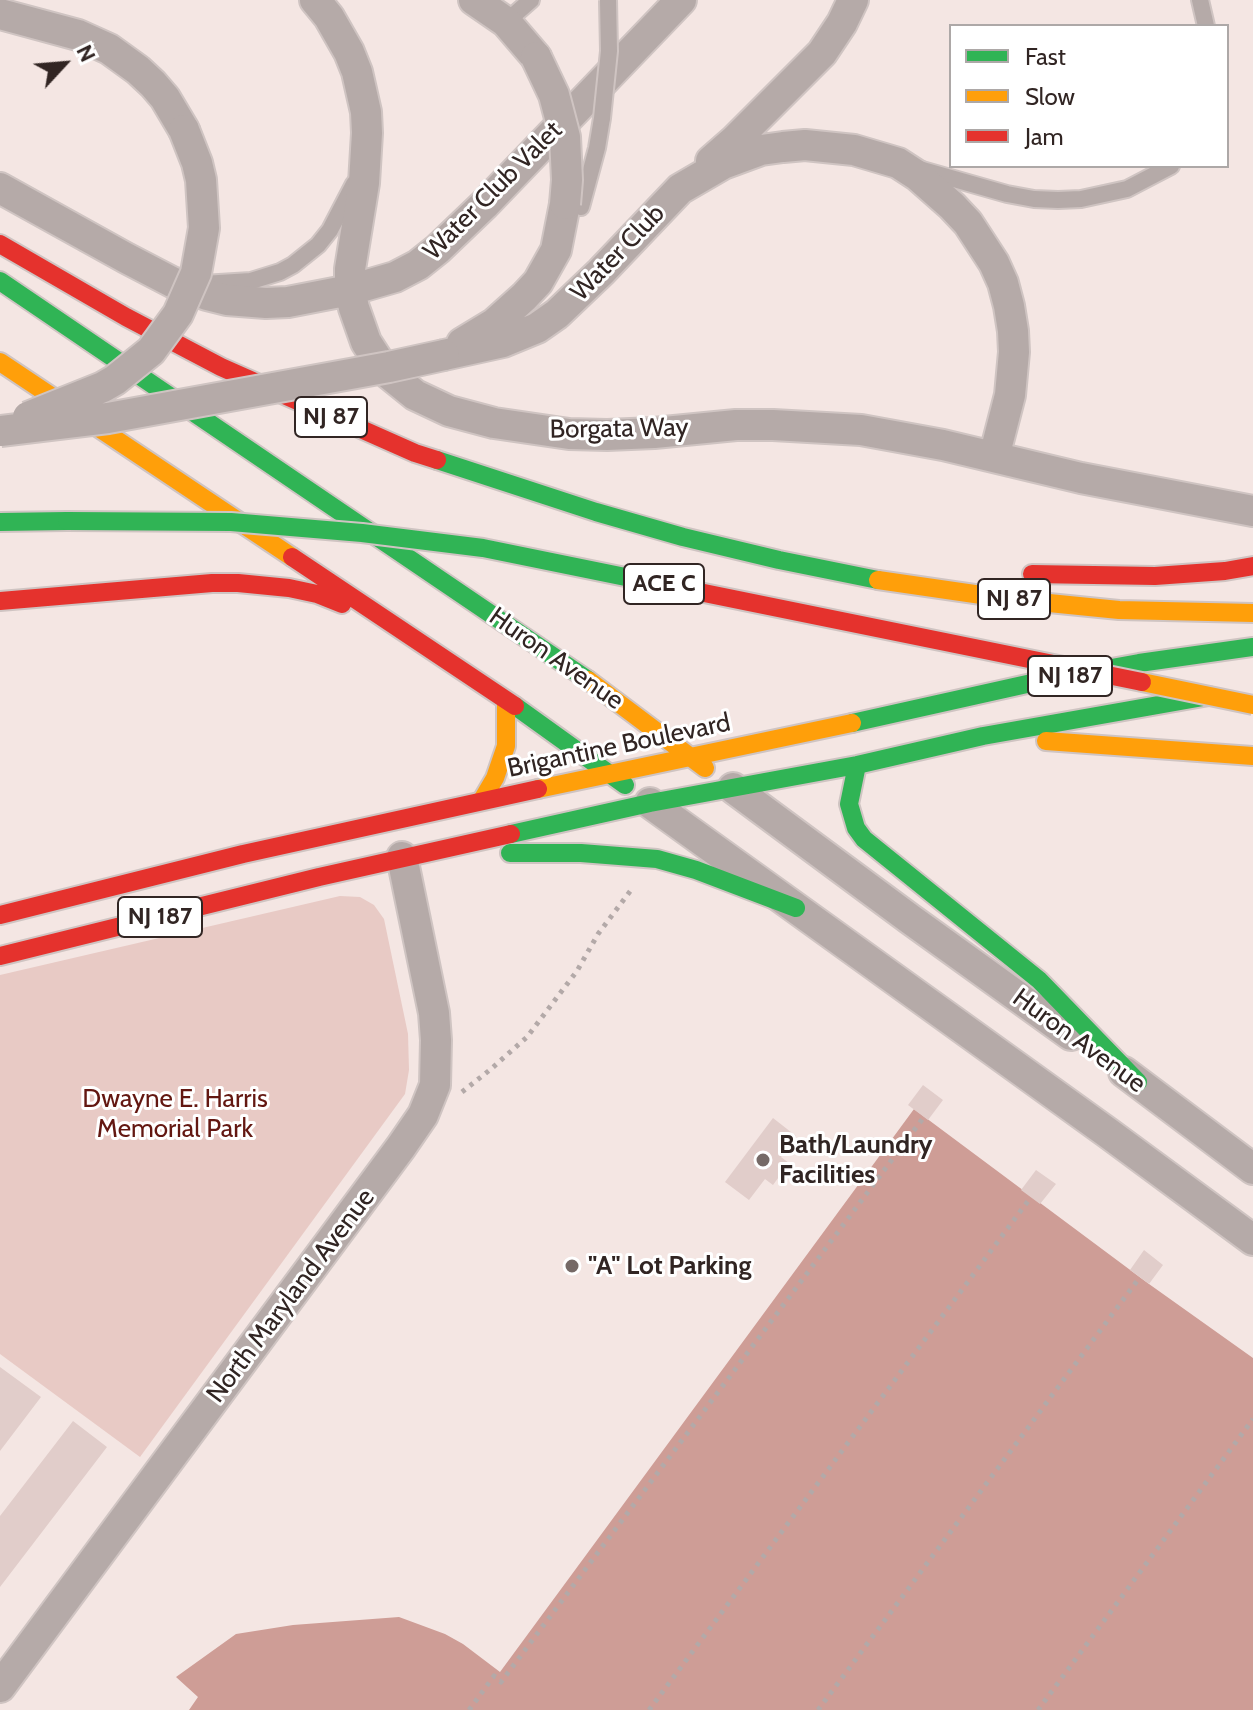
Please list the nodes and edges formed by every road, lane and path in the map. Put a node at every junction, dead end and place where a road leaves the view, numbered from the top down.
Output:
1 (315, 0) edge
2 (474, 0) edge
3 (531, 0) edge
4 (608, 0) edge
5 (681, 0) edge
6 (853, 0) edge
7 (1200, 0) edge
8 (0, 14) edge
9 (506, 22) junction
10 (1206, 24) edge
11 (366, 157) junction
12 (898, 163) junction
13 (1167, 168) edge
14 (0, 188) edge
15 (680, 189) junction
16 (573, 205) junction
17 (0, 244) edge
18 (0, 281) edge
19 (172, 282) junction
20 (350, 290) junction
21 (0, 296) edge
22 (67, 327) junction
23 (444, 355) junction
24 (0, 362) edge
25 (0, 429) edge
26 (994, 457) junction
27 (1253, 511) edge
28 (0, 522) edge
29 (871, 559) dead end
30 (779, 560) junction
31 (1253, 566) edge
32 (1009, 573) dead end
33 (0, 601) edge
34 (1253, 613) edge
35 (386, 621) junction
36 (1253, 647) edge
37 (1253, 690) edge
38 (506, 701) junction
39 (1253, 705) edge
40 (983, 736) junction
41 (1253, 756) edge
42 (691, 757) junction
43 (857, 765) junction
44 (609, 773) junction
45 (733, 788) junction
46 (482, 800) junction
47 (650, 803) junction
48 (413, 855) junction
49 (635, 885) dead end
50 (796, 908) junction
51 (0, 915) edge
52 (49, 924) junction
53 (0, 956) edge
54 (1138, 1082) junction
55 (462, 1091) dead end
56 (924, 1117) dead end
57 (1253, 1169) edge
58 (1031, 1197) dead end
59 (1253, 1240) edge
60 (1140, 1277) dead end
61 (1253, 1419) edge
62 (0, 1687) edge
63 (469, 1710) edge
64 (649, 1710) edge
65 (818, 1710) edge
66 (1038, 1710) edge

1 - 11 street, Borgata Way
2 - 9 street
3 - 9 lane
4 - 16 lane, bridge
5 - 20 street, Water Club Valet
6 - 15 street
7 - 10 lane
8 - 25 street, bridge
9 - 16 street, bridge
11 - 19 lane
11 - 20 street, Borgata Way
12 - 13 lane
12 - 15 street, Water Club
12 - 26 street, Water Club
14 - 19 street, Water Club Valet
15 - 23 street, Water Club
16 - 23 street
17 - 30 main road, NJ 87
18 - 22 main road, Huron Avenue
19 - 20 street, Water Club Valet
20 - 26 street, Borgata Way
21 - 22 main road
22 - 42 main road, Huron Avenue
23 - 25 street, Water Club, bridge
24 - 35 main road
26 - 27 street, Borgata Way
28 - 39 main road, ACE C, bridge
29 - 30 main road
30 - 34 main road, NJ 87
31 - 32 main road
33 - 35 main road
35 - 38 main road
36 - 42 main road, Brigantine Boulevard / NJ 187
37 - 40 main road, Brigantine Boulevard
38 - 44 main road
38 - 46 main road
40 - 41 main road
40 - 43 main road, Brigantine Boulevard
42 - 44 main road, Brigantine Boulevard / NJ 187
42 - 45 main road, Huron Avenue
43 - 45 main road, Brigantine Boulevard
43 - 54 main road
44 - 46 main road, Brigantine Boulevard / NJ 187
44 - 47 main road
45 - 47 main road, Brigantine Boulevard
45 - 54 street, Huron Avenue
46 - 52 main road, Brigantine Boulevard / NJ 187
47 - 48 main road, Brigantine Boulevard / NJ 187
47 - 50 street
48 - 50 main road
48 - 52 main road, Brigantine Boulevard / NJ 187
48 - 62 street, North Maryland Avenue
49 - 55 path
50 - 59 street
51 - 52 main road, Brigantine Boulevard / NJ 187
52 - 53 main road, Brigantine Boulevard / NJ 187
54 - 57 street, Huron Avenue
56 - 63 path
58 - 64 path
60 - 65 path
61 - 66 path

